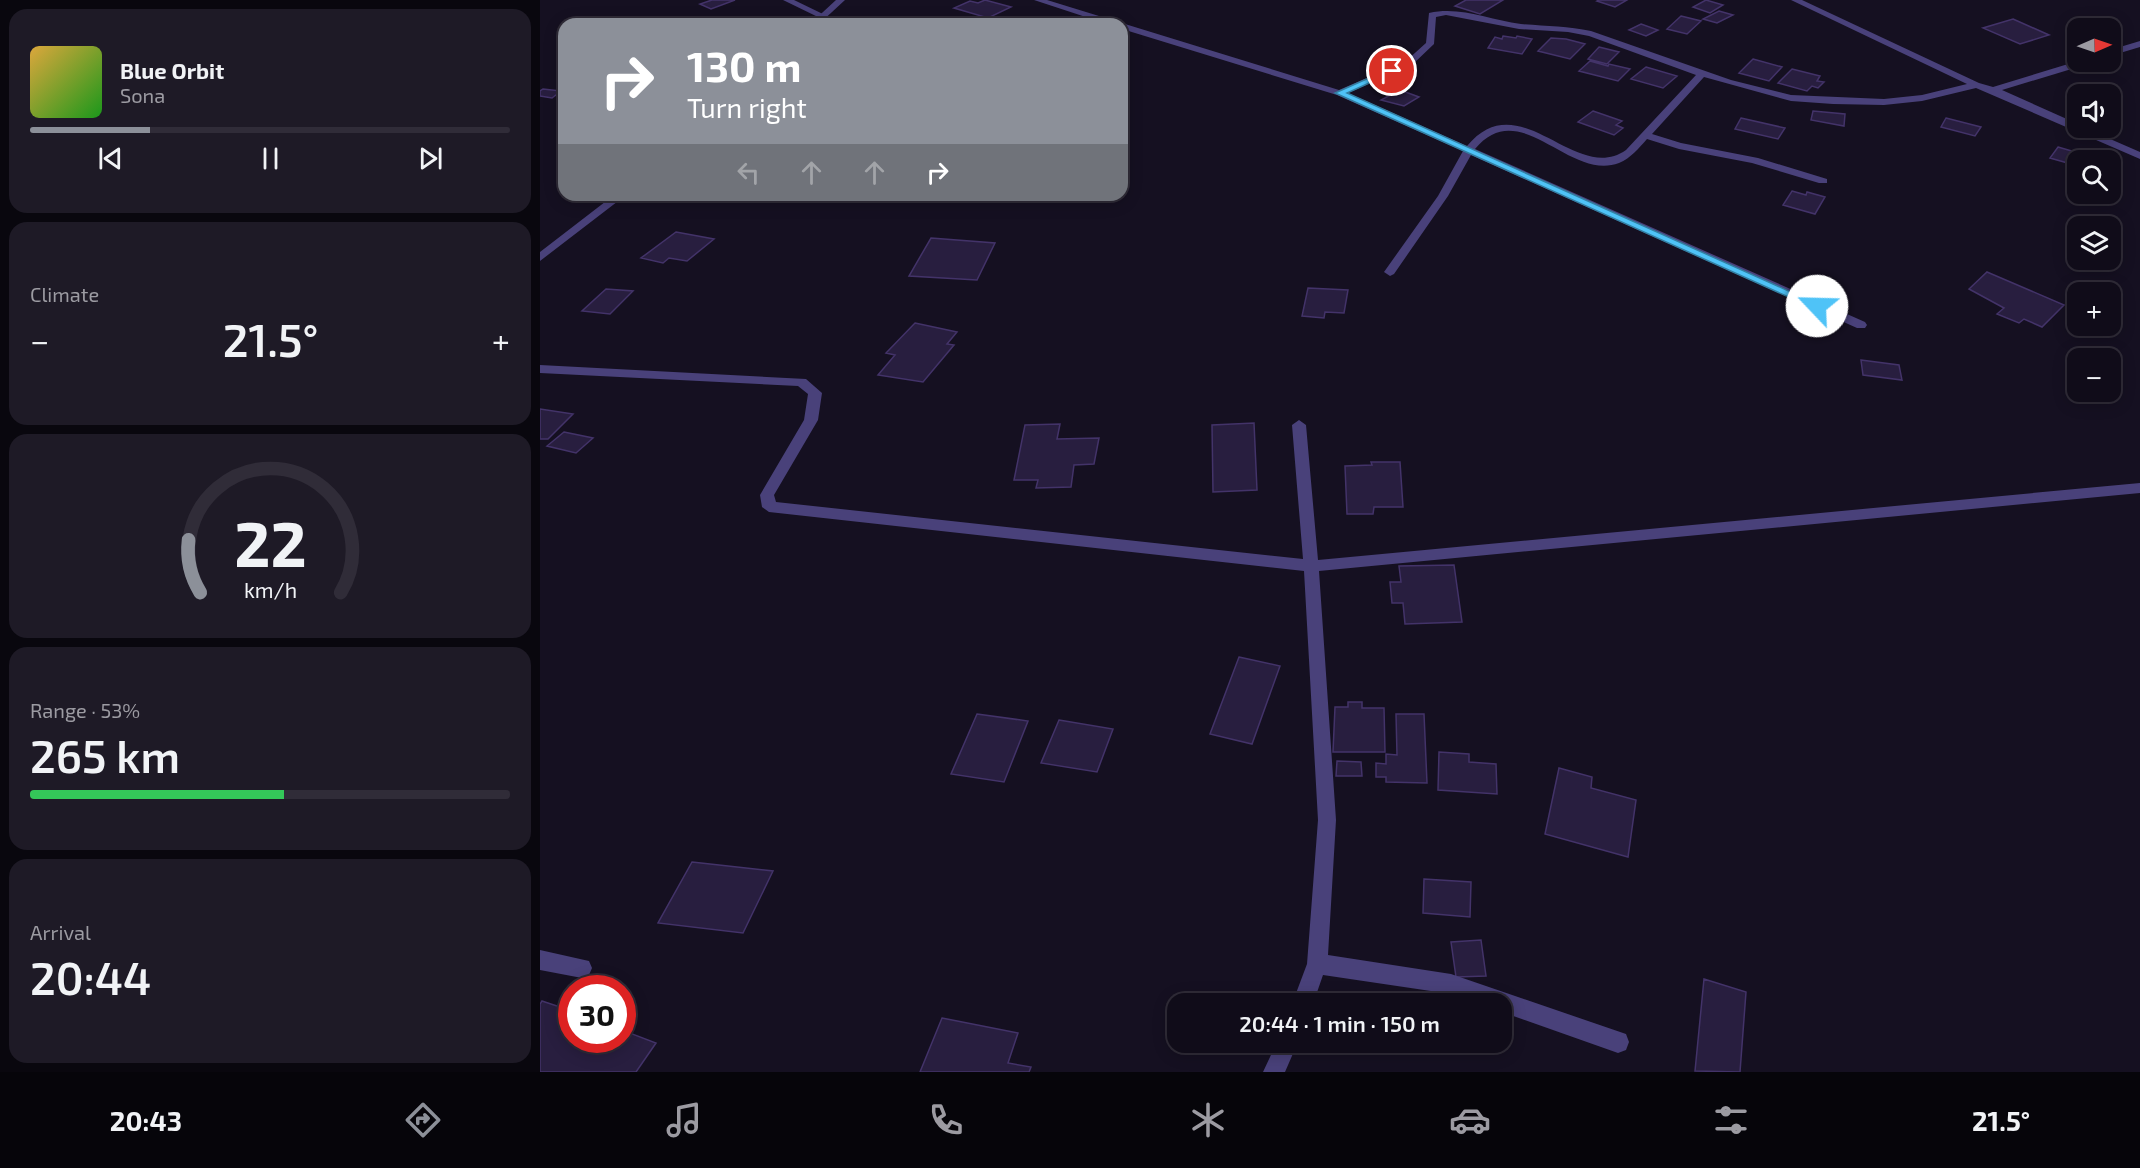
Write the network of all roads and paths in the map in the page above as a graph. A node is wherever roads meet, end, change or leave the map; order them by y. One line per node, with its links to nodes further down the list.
1 (787, 0): 5 (street)
2 (841, 0): 5 (street)
3 (1038, 0): 7 (street)
4 (1795, 0): 13 (street)
5 (823, 16): 6 (street)
6 (821, 18)
7 (1096, 18)
8 (1128, 28): 15 (street)
9 (2140, 44): 10 (street)
10 (2121, 50)
11 (2067, 67): 14 (street)
12 (1702, 74): 13 (street); 15 (street); 16 (street)
13 (1976, 85): 14 (street)
14 (1993, 90): 18 (street)
15 (1340, 93): 17 (street)
16 (1645, 135): 17 (street); 19 (street)
17 (1467, 150): 22 (street); 23 (street)
18 (2140, 156)
19 (1823, 181)
20 (613, 201): 21 (street)
21 (540, 258)
22 (1390, 272)
23 (1861, 325)
24 (540, 369): 27 (street)
25 (1299, 425): 27 (street)
26 (2140, 488): 27 (street)
27 (1311, 566): 29 (street)
28 (540, 960): 30 (street)
29 (1317, 964): 31 (street); 32 (street)
30 (582, 968)
31 (1306, 993)
32 (1618, 1042)
33 (1283, 1053): 34 (street)
34 (1274, 1072)

